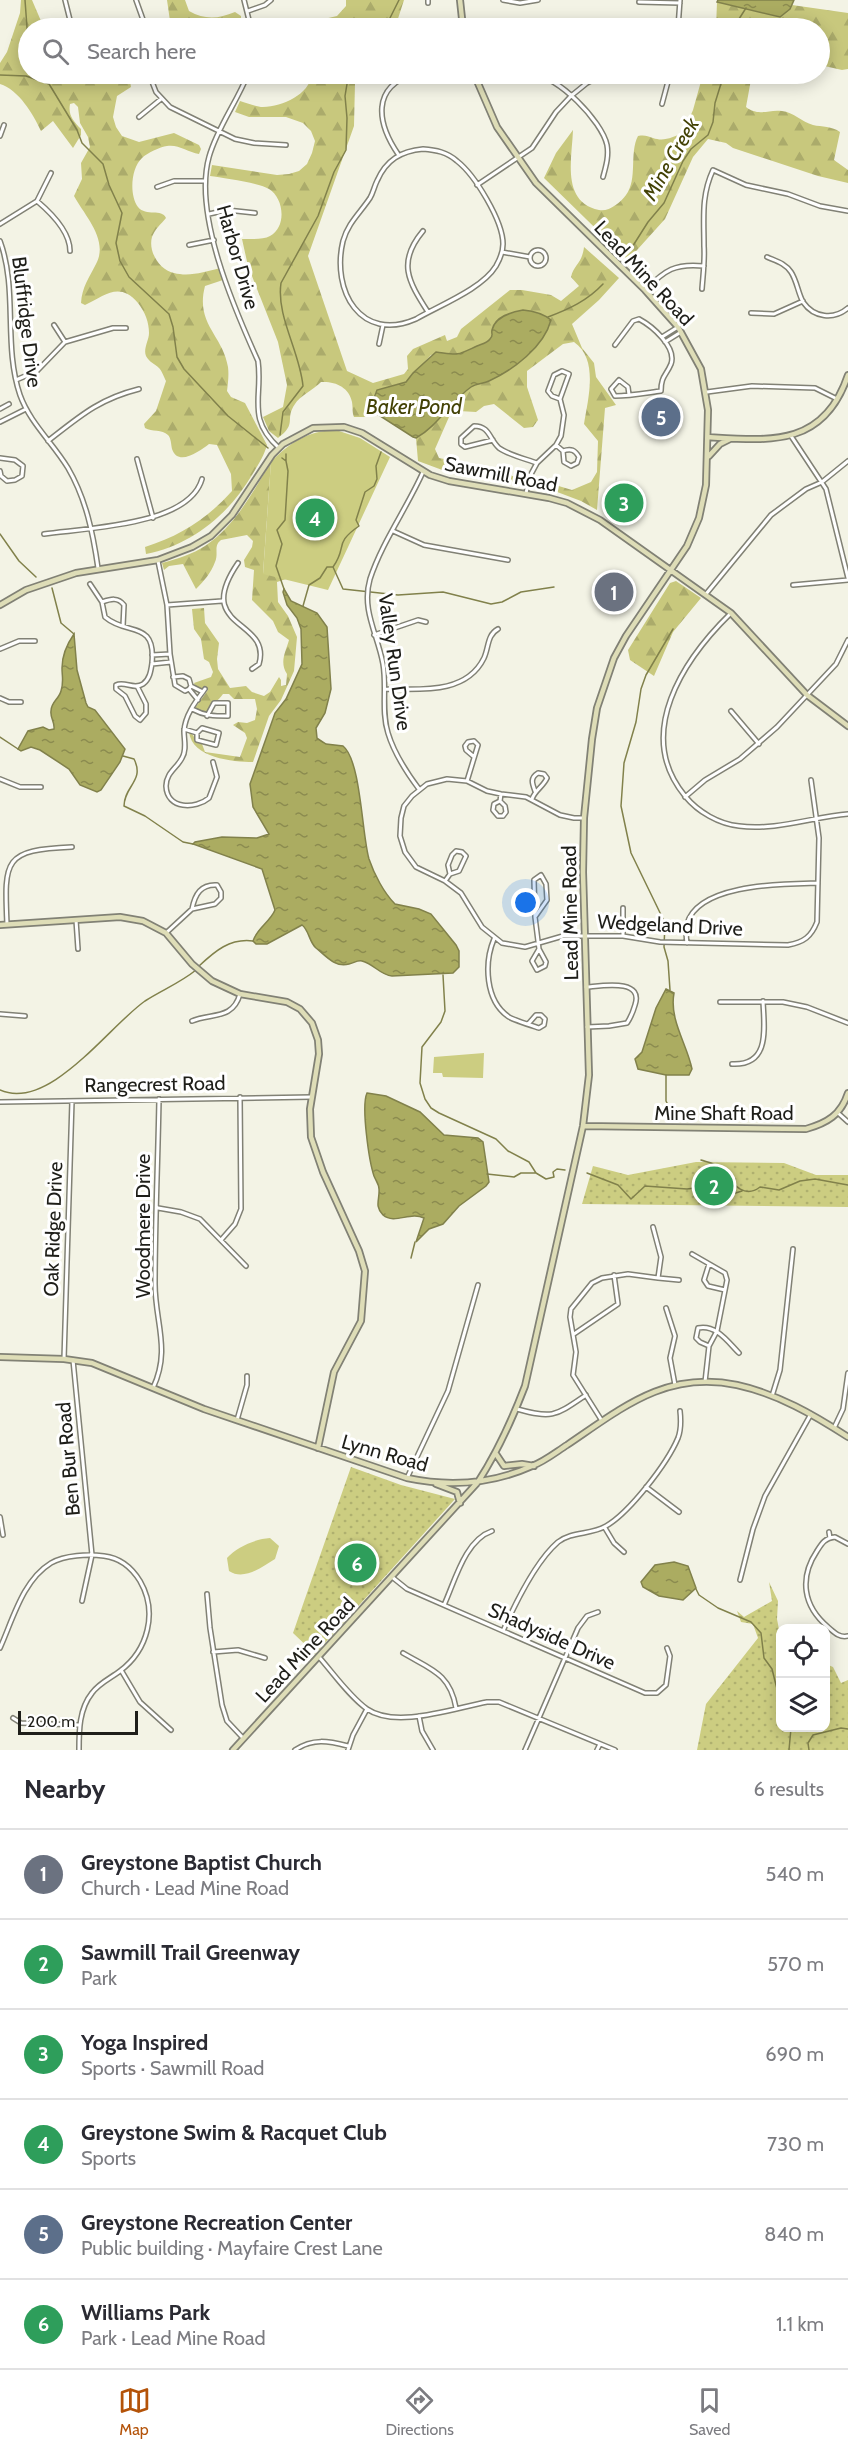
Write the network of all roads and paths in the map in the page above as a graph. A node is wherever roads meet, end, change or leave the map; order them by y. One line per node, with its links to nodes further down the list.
1 (65, 0): 11 (street)
2 (136, 0): 12 (street)
3 (244, 0): 10 (street)
4 (271, 0): 10 (street)
5 (460, 0): 14 (main road)
6 (503, 0): 7 (street)
7 (538, 0)
8 (680, 1): 9 (street); 15 (street)
9 (639, 2)
10 (248, 11): 13 (street)
11 (70, 18)
12 (142, 18)
13 (249, 18)
14 (462, 18)
15 (679, 18)
16 (154, 84): 24 (street)
17 (244, 84): 28 (street, Harbor Drive)
18 (393, 84): 31 (street)
19 (478, 84): 32 (main road, Lead Mine Road)
20 (558, 84): 23 (street)
21 (585, 84): 23 (street)
22 (667, 84): 25 (street)
23 (571, 96): 32 (street); 34 (street)
24 (161, 99): 26 (street); 28 (street)
25 (662, 104)
26 (139, 117)
27 (4, 125): 29 (street)
28 (220, 131): 30 (street); 35 (street, Harbor Drive)
29 (0, 136)
30 (286, 145)
31 (398, 154): 36 (street); 59 (street)
32 (517, 158): 36 (street); 53 (main road, Lead Mine Road)
33 (51, 173): 38 (street)
34 (603, 177)
35 (205, 181): 37 (street); 41 (street, Harbor Drive)
36 (477, 185): 48 (street)
37 (157, 188)
38 (37, 201): 42 (street); 47 (street)
39 (848, 211): 51 (street)
40 (255, 213): 41 (street)
41 (209, 214): 44 (street, Harbor Drive)
42 (0, 224)
43 (423, 231): 56 (street)
44 (214, 240): 46 (street); 84 (street, Harbor Drive)
45 (0, 241): 68 (street, Bluffridge Drive)
46 (189, 245)
47 (70, 251)
48 (502, 252): 49 (street); 56 (street)
49 (530, 257): 49 (street)
50 (767, 257): 54 (street)
51 (704, 266): 52 (street); 53 (street)
52 (702, 289)
53 (645, 290): 61 (main road, Lead Mine Road)
54 (803, 301): 55 (street); 57 (street)
55 (848, 308)
56 (428, 312): 59 (street)
57 (751, 313)
58 (54, 325): 63 (street)
59 (383, 326): 65 (street)
60 (126, 328): 63 (street)
61 (679, 329): 62 (street); 64 (street); 70 (main road, Lead Mine Road)
62 (662, 337): 64 (street); 66 (street)
63 (65, 342): 68 (street)
64 (665, 342): 71 (street)
65 (379, 344)
66 (615, 345)
67 (848, 375): 73 (main road)
68 (16, 380): 76 (street, Bluffridge Drive)
69 (139, 389): 82 (street)
70 (707, 393): 73 (street); 79 (main road, Lead Mine Road)
71 (629, 395): 71 (street)
72 (560, 399): 72 (street); 83 (street)
73 (837, 399): 78 (main road)
74 (9, 404): 75 (street)
75 (0, 409)
76 (26, 409): 77 (street); 82 (street, Bluffridge Drive)
77 (0, 422)
78 (791, 436): 80 (main road); 94 (street)
79 (708, 437): 80 (main road); 87 (main road, Lead Mine Road)
80 (732, 438): 87 (main road)
81 (493, 440): 81 (street); 90 (street)
82 (48, 441): 97 (street, Bluffridge Drive)
83 (555, 445): 85 (street); 90 (street)
84 (279, 448): 92 (main road, Sawmill Road); 100 (main road, Sawmill Road)
85 (563, 451): 85 (street)
86 (0, 458): 91 (street)
87 (708, 458): 104 (main road, Lead Mine Road)
88 (138, 459): 96 (street)
89 (848, 461): 94 (street)
90 (537, 463): 95 (street)
91 (0, 471)
92 (423, 472): 95 (main road, Sawmill Road); 98 (street, Valley Run Drive)
93 (202, 479): 96 (street)
94 (822, 482): 105 (street); 108 (street)
95 (526, 493): 104 (main road, Sawmill Road)
96 (153, 518): 97 (street)
97 (92, 527): 99 (street); 103 (street, Bluffridge Drive)
98 (393, 531): 101 (street); 117 (street, Valley Run Drive)
99 (44, 534)
100 (158, 560): 103 (main road, Sawmill Road); 111 (street)
101 (508, 560)
102 (238, 563): 109 (street)
103 (98, 568): 112 (main road, Sawmill Road)
104 (671, 569): 108 (main road, Sawmill Road); 156 (main road, Lead Mine Road)
105 (848, 579): 107 (street)
106 (90, 584): 110 (street)
107 (793, 585)
108 (706, 594): 113 (main road, Sawmill Road)
109 (223, 601): 111 (street); 125 (street)
110 (102, 602): 115 (street); 115 (street)
111 (167, 605): 121 (street)
112 (0, 606)
113 (731, 613): 130 (main road, Sawmill Road); 152 (street)
114 (426, 622): 117 (street)
115 (123, 626): 122 (street)
116 (498, 629): 129 (street)
117 (374, 635): 129 (street, Valley Run Drive)
118 (848, 640): 130 (street)
119 (35, 641): 120 (street)
120 (0, 649)
121 (170, 654): 122 (street); 123 (street)
122 (152, 655): 124 (street)
123 (171, 662): 124 (street); 126 (street)
124 (152, 664): 127 (street)
125 (252, 669)
126 (173, 677): 128 (street); 128 (street)
127 (137, 686): 127 (street)
128 (190, 687): 132 (street); 132 (street)
129 (385, 689): 149 (street, Valley Run Drive)
130 (807, 695): 137 (main road, Sawmill Road); 140 (street)
131 (0, 698): 133 (street)
132 (198, 700): 134 (street)
133 (21, 702)
134 (192, 709): 136 (street); 138 (street)
135 (732, 711): 140 (street)
136 (207, 716): 136 (street)
137 (848, 726)
138 (184, 729): 139 (street); 144 (street)
139 (197, 733): 139 (street)
140 (759, 744): 152 (street)
141 (473, 756): 141 (street); 147 (street)
142 (213, 762): 144 (street)
143 (220, 766): 144 (street)
144 (214, 767)
145 (0, 779): 148 (street)
146 (811, 780): 157 (street, Wedgeland Drive)
147 (467, 781): 149 (street); 151 (street)
148 (41, 787)
149 (419, 789): 160 (street)
150 (535, 791): 150 (street); 153 (street)
151 (501, 794): 153 (street); 154 (street)
152 (685, 797): 157 (street)
153 (532, 798): 156 (street)
154 (500, 801): 154 (street)
155 (848, 814): 157 (street)
156 (584, 818): 169 (main road, Lead Mine Road)
157 (816, 818): 161 (street, Wedgeland Drive)
158 (72, 847): 167 (street)
159 (450, 874): 159 (street); 160 (street)
160 (445, 880): 171 (street)
161 (818, 883): 172 (street); 172 (street, Wedgeland Drive)
162 (623, 908): 170 (street)
163 (192, 909): 163 (street); 168 (street)
164 (536, 917): 164 (street); 173 (street)
165 (76, 920): 167 (main road); 168 (main road); 174 (street)
166 (0, 924): 167 (main road)
167 (7, 924)
168 (166, 933): 176 (main road)
169 (584, 936): 170 (street, Wedgeland Drive); 173 (street, Wedgeland Drive); 175 (main road, Lead Mine Road)
170 (623, 936): 172 (street, Wedgeland Drive)
171 (494, 939): 173 (street, Wedgeland Drive); 182 (street)
172 (687, 943)
173 (539, 947): 173 (street)
174 (78, 950)
175 (586, 987): 184 (main road, Lead Mine Road); 184 (street)
176 (240, 994): 181 (street); 188 (main road)
177 (763, 1001): 178 (street); 183 (street); 185 (street)
178 (720, 1002)
179 (0, 1014): 180 (street)
180 (24, 1016)
181 (192, 1021)
182 (529, 1023): 182 (street)
183 (848, 1023)
184 (587, 1027): 194 (main road, Lead Mine Road)
185 (732, 1064)
186 (848, 1093): 192 (main road)
187 (240, 1097): 188 (street, Rangecrest Road); 189 (street, Rangecrest Road); 197 (street)
188 (312, 1098): 229 (main road)
189 (159, 1099): 190 (street, Rangecrest Road); 195 (street, Woodmere Drive)
190 (72, 1101): 191 (street, Rangecrest Road); 213 (street, Oak Ridge Drive)
191 (0, 1102)
192 (838, 1113): 193 (street); 194 (main road, Mine Shaft Road)
193 (848, 1122)
194 (583, 1126): 222 (main road, Lead Mine Road)
195 (158, 1208): 197 (street); 219 (street, Woodmere Drive)
196 (653, 1227): 203 (street)
197 (221, 1240): 201 (street)
198 (793, 1249): 221 (street)
199 (692, 1254): 200 (street)
200 (709, 1264): 206 (street); 206 (street)
201 (246, 1266)
202 (614, 1275): 203 (street); 209 (street); 209 (street)
203 (658, 1278): 204 (street)
204 (679, 1280)
205 (478, 1285): 232 (street)
206 (725, 1290): 208 (street)
207 (666, 1308): 218 (street)
208 (717, 1331): 210 (street); 210 (street); 211 (street)
209 (573, 1334): 220 (street)
210 (709, 1346): 217 (street)
211 (740, 1353)
212 (0, 1357): 213 (main road, Lynn Road)
213 (64, 1359): 214 (main road, Lynn Road)
214 (73, 1360): 219 (main road, Lynn Road); 247 (street, Ben Bur Road)
215 (848, 1373): 227 (street)
216 (247, 1376): 225 (street)
217 (705, 1382): 218 (main road, Lynn Road); 221 (main road, Lynn Road)
218 (675, 1385): 226 (main road, Lynn Road)
219 (153, 1388): 225 (main road, Lynn Road)
220 (586, 1395): 222 (street); 226 (street)
221 (772, 1396): 224 (main road, Lynn Road)
222 (517, 1409): 230 (main road, Lead Mine Road)
223 (681, 1411): 235 (street)
224 (811, 1414): 227 (main road, Lynn Road); 249 (street)
225 (237, 1420): 229 (main road, Lynn Road)
226 (602, 1421): 231 (main road, Lynn Road)
227 (834, 1428): 228 (main road, Lynn Road)
228 (848, 1437)
229 (318, 1448): 232 (main road, Lynn Road)
230 (496, 1454): 231 (main road); 234 (main road, Lead Mine Road)
231 (534, 1466): 234 (main road, Lynn Road)
232 (407, 1478): 233 (main road, Lynn Road)
233 (430, 1482): 234 (main road, Lynn Road); 236 (main road)
234 (478, 1482): 236 (main road, Lead Mine Road)
235 (646, 1487): 237 (street); 240 (street)
236 (460, 1503): 248 (main road, Lead Mine Road)
237 (679, 1512)
238 (0, 1517): 239 (street)
239 (1, 1526): 243 (street)
240 (605, 1527): 246 (street); 254 (street)
241 (492, 1532): 252 (street)
242 (829, 1532): 244 (street)
243 (3, 1535)
244 (830, 1538): 245 (street); 255 (street)
245 (848, 1544)
246 (624, 1552)
247 (92, 1555): 251 (street, Ben Bur Road); 256 (street); 263 (street)
248 (392, 1577): 252 (street, Shadyside Drive); 260 (main road, Lead Mine Road)
249 (740, 1580)
250 (207, 1594): 258 (street)
251 (82, 1601)
252 (444, 1605): 254 (street, Shadyside Drive)
253 (598, 1612): 262 (street)
254 (503, 1632): 262 (street, Shadyside Drive)
255 (846, 1639)
256 (0, 1648)
257 (667, 1648): 262 (street, Shadyside Drive)
258 (213, 1652): 261 (street); 271 (street)
259 (402, 1653): 264 (street)
260 (319, 1657): 265 (street); 271 (main road, Lead Mine Road)
261 (265, 1658)
262 (565, 1659): 268 (street)
263 (121, 1670): 269 (street); 270 (street)
264 (456, 1707): 266 (street); 268 (street)
265 (368, 1709): 266 (street); 273 (street)
266 (419, 1715): 277 (street)
267 (13, 1718): 269 (street)
268 (539, 1718): 272 (street); 278 (street)
269 (79, 1725): 274 (street)
270 (171, 1730)
271 (243, 1738): 275 (main road, Lead Mine Road)
272 (600, 1744): 279 (street); 280 (street)
273 (348, 1748): 276 (street)
274 (79, 1750)
275 (232, 1750)
276 (295, 1750)
277 (433, 1750)
278 (525, 1750)
279 (597, 1750)
280 (615, 1750)

